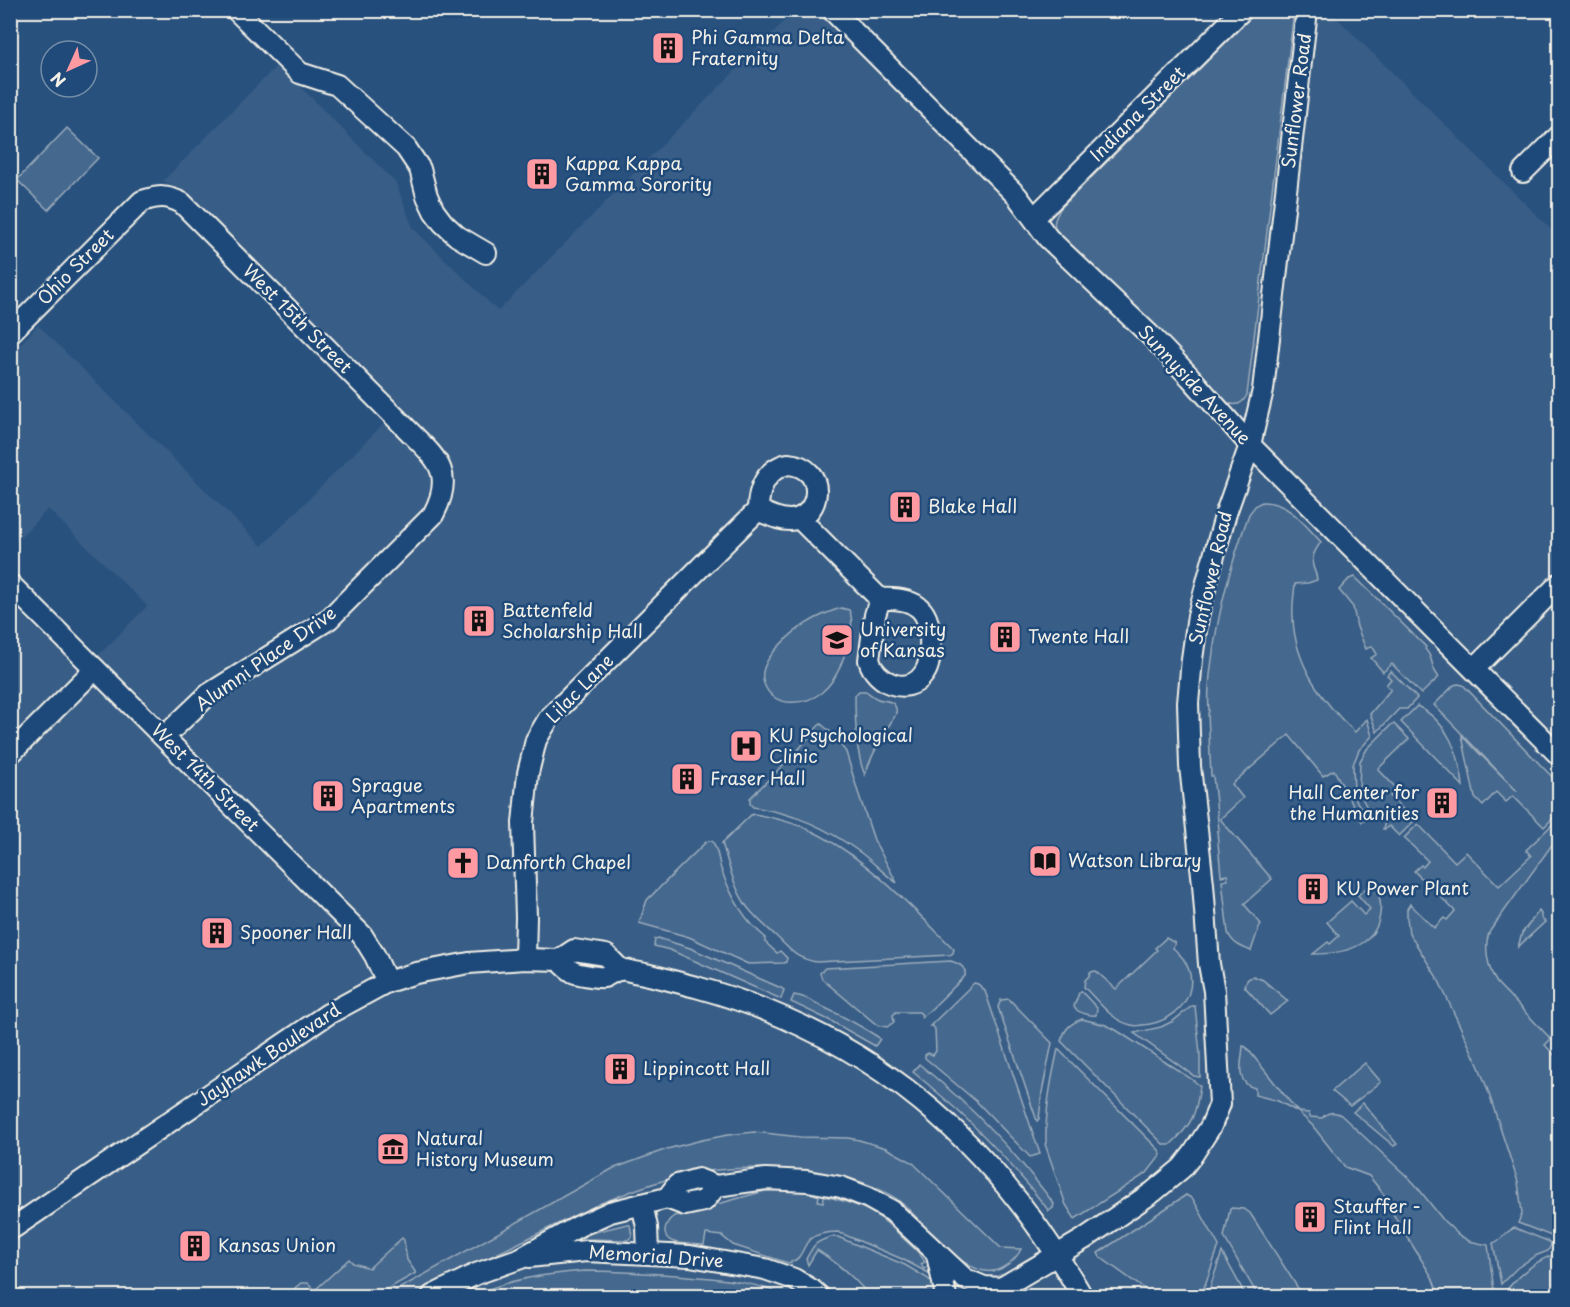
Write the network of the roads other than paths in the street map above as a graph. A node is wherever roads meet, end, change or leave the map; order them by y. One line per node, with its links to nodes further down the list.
1 (236, 10): 9 (street)
2 (832, 10): 8 (street, Sunnyside Avenue)
3 (1242, 10): 8 (street, Indiana Street)
4 (1307, 10): 11 (street, Sunflower Road)
5 (1560, 135): 6 (street)
6 (1523, 172)
7 (142, 201): 10 (street, Ohio Street); 12 (street, West 15th Street)
8 (1034, 218): 11 (street, Sunnyside Avenue)
9 (486, 253)
10 (10, 333)
11 (1250, 445): 19 (street, Sunnyside Avenue); 29 (street, Sunflower Road)
12 (440, 467): 20 (street, Alumni Place Drive)
13 (758, 510): 14 (street); 14 (street); 23 (street, Lilac Lane)
14 (799, 518): 17 (street)
15 (1560, 583): 19 (street)
16 (10, 584): 18 (street, West 14th Street)
17 (880, 600)
18 (95, 669): 20 (street, West 14th Street); 21 (street)
19 (1474, 669): 22 (street, Sunnyside Avenue)
20 (164, 737): 24 (street, West 14th Street)
21 (10, 754)
22 (1560, 756)
23 (525, 959): 24 (street, Jayhawk Boulevard); 29 (street, Jayhawk Boulevard)
24 (387, 982): 26 (street, Jayhawk Boulevard)
25 (642, 1204): 27 (street); 28 (street); 30 (street)
26 (10, 1230)
27 (648, 1254): 30 (street, Memorial Drive); 33 (street, Memorial Drive)
28 (937, 1255): 31 (street); 34 (street)
29 (1057, 1255): 31 (street, Sunflower Road); 35 (street, Jayhawk Boulevard)
30 (520, 1258): 32 (street)
31 (998, 1292)
32 (432, 1296)
33 (819, 1296)
34 (946, 1296)
35 (1082, 1296)

